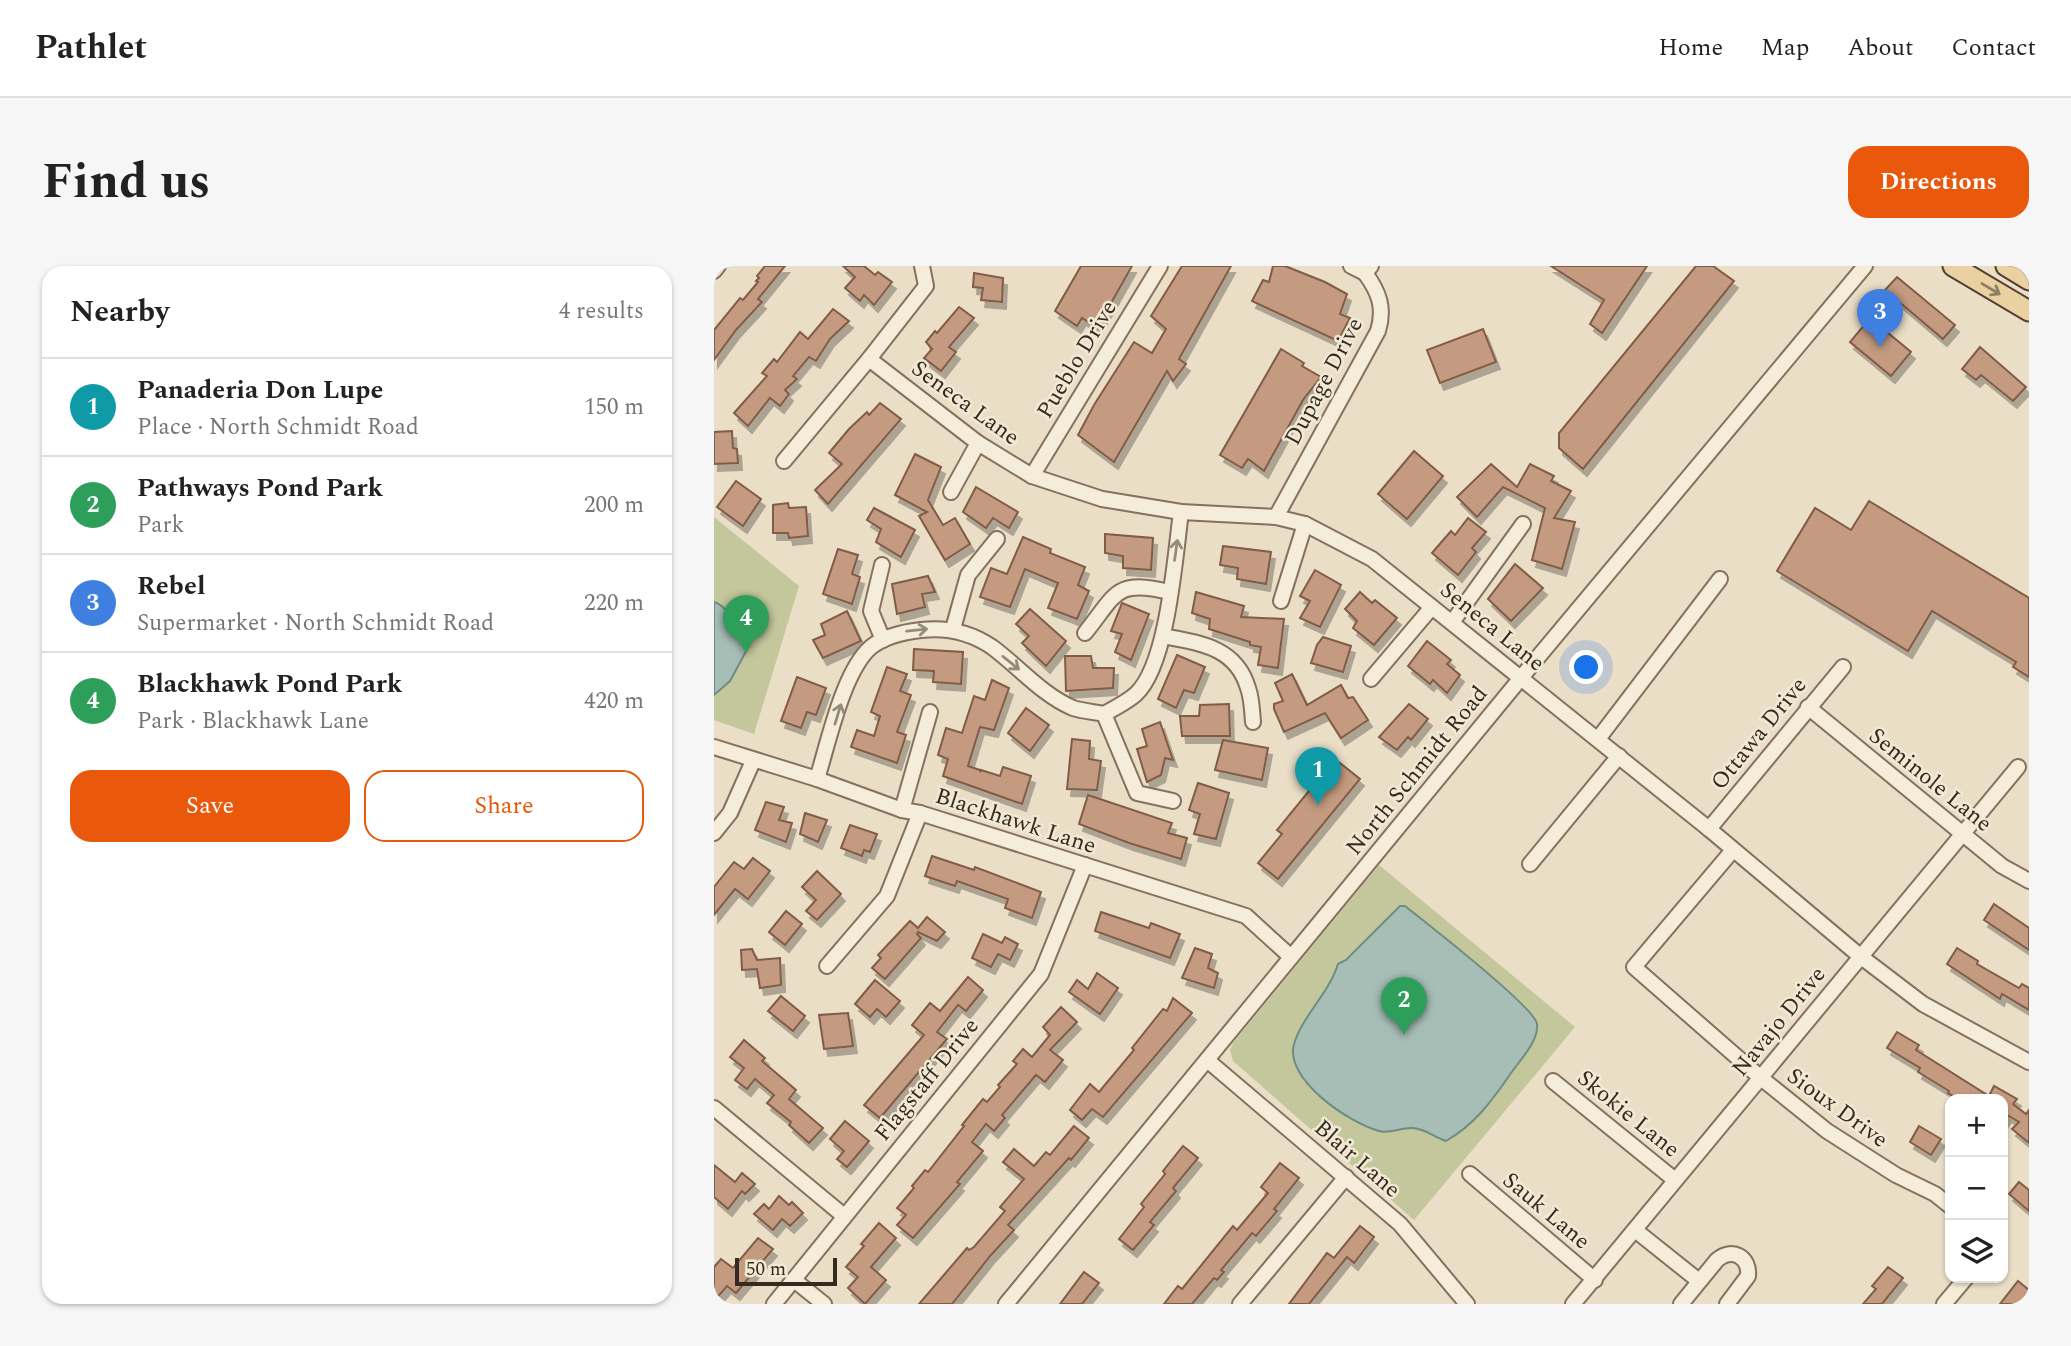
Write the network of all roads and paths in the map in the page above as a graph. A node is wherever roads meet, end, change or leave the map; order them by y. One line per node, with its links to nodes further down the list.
1 (718, 266): 9 (street)
2 (922, 266): 12 (street)
3 (1160, 266): 15 (street, Pueblo Drive)
4 (1351, 266): 8 (street)
5 (1865, 266): 33 (street, North Schmidt Road)
6 (1953, 266): 11 (main road, one-way to 11)
7 (2006, 266): 10 (main road)
8 (1368, 270): 18 (street, Dupage Drive)
9 (714, 271)
10 (2029, 280)
11 (2029, 312)
12 (869, 359): 13 (street, Seneca Lane); 14 (street)
13 (978, 443): 15 (street, Seneca Lane); 16 (street)
14 (784, 461)
15 (1032, 477): 17 (street, Seneca Lane)
16 (951, 492)
17 (1181, 512): 18 (street, Seneca Lane); 24 (street, one-way to 17)
18 (1276, 517): 19 (street, Seneca Lane)
19 (1305, 524): 25 (street); 26 (street, Seneca Lane)
20 (1523, 524): 27 (street)
21 (997, 539): 28 (street)
22 (883, 565): 31 (street)
23 (1720, 579): 39 (street)
24 (1170, 592): 29 (street); 30 (street)
25 (1281, 601)
26 (1433, 607): 27 (street, Seneca Lane); 34 (street)
27 (1453, 621): 33 (street, Seneca Lane)
28 (953, 629): 31 (street, one-way to 28); 37 (street, one-way to 37)
29 (1085, 633)
30 (1163, 636): 37 (street); 38 (street)
31 (883, 639): 44 (street, one-way to 31)
32 (1843, 667): 35 (street, Ottawa Drive)
33 (1521, 678): 39 (street, Seneca Lane); 56 (street, North Schmidt Road)
34 (1371, 679)
35 (1808, 707): 48 (street, Ottawa Drive); 50 (street, Seminole Lane)
36 (930, 712): 46 (street)
37 (1104, 714): 45 (street)
38 (1253, 722)
39 (1598, 739): 41 (street, Seneca Lane)
40 (714, 747): 42 (street, Blackhawk Lane)
41 (1619, 756): 48 (street, Seneca Lane); 52 (street)
42 (753, 761): 44 (street, Blackhawk Lane); 49 (street)
43 (2018, 767): 50 (street, Navajo Drive)
44 (817, 779): 46 (street, Blackhawk Lane)
45 (1173, 801)
46 (902, 810): 47 (street, Blackhawk Lane)
47 (920, 813): 53 (street, Blackhawk Lane); 57 (street)
48 (1709, 829): 51 (street, Seneca Lane)
49 (714, 832)
50 (1961, 833): 54 (street, Seminole Lane); 55 (street, Navajo Drive)
51 (1733, 850): 55 (street, Seneca Lane); 60 (street, Sioux Drive)
52 (1530, 864)
53 (1085, 866): 56 (street, Blackhawk Lane); 67 (street, Flagstaff Drive)
54 (2029, 881)
55 (1860, 956): 59 (street, Seneca Lane); 60 (street, Navajo Drive)
56 (1291, 957): 58 (street, North Schmidt Road)
57 (827, 966)
58 (1207, 1060): 64 (street, Blair Lane); 75 (street, North Schmidt Road)
59 (2029, 1062)
60 (1760, 1078): 65 (street, Navajo Drive); 66 (street, Sioux Drive)
61 (1553, 1081): 65 (street, Skokie Lane)
62 (714, 1108): 67 (street)
63 (1470, 1174): 70 (street, Sauk Lane)
64 (1346, 1177): 76 (street); 77 (street, Blair Lane)
65 (1675, 1180): 68 (street, Navajo Drive)
66 (1945, 1202)
67 (844, 1216): 69 (street, Flagstaff Drive)
68 (1635, 1230): 70 (street, Navajo Drive); 71 (street)
69 (794, 1280): 73 (street, Flagstaff Drive); 74 (street)
70 (1595, 1280): 78 (street, Navajo Drive)
71 (1699, 1281): 79 (street); 80 (street)
72 (1962, 1283): 81 (street)
73 (774, 1304)
74 (824, 1304)
75 (1006, 1304)
76 (1241, 1304)
77 (1466, 1304)
78 (1573, 1304)
79 (1681, 1304)
80 (1727, 1304)
81 (1944, 1304)

